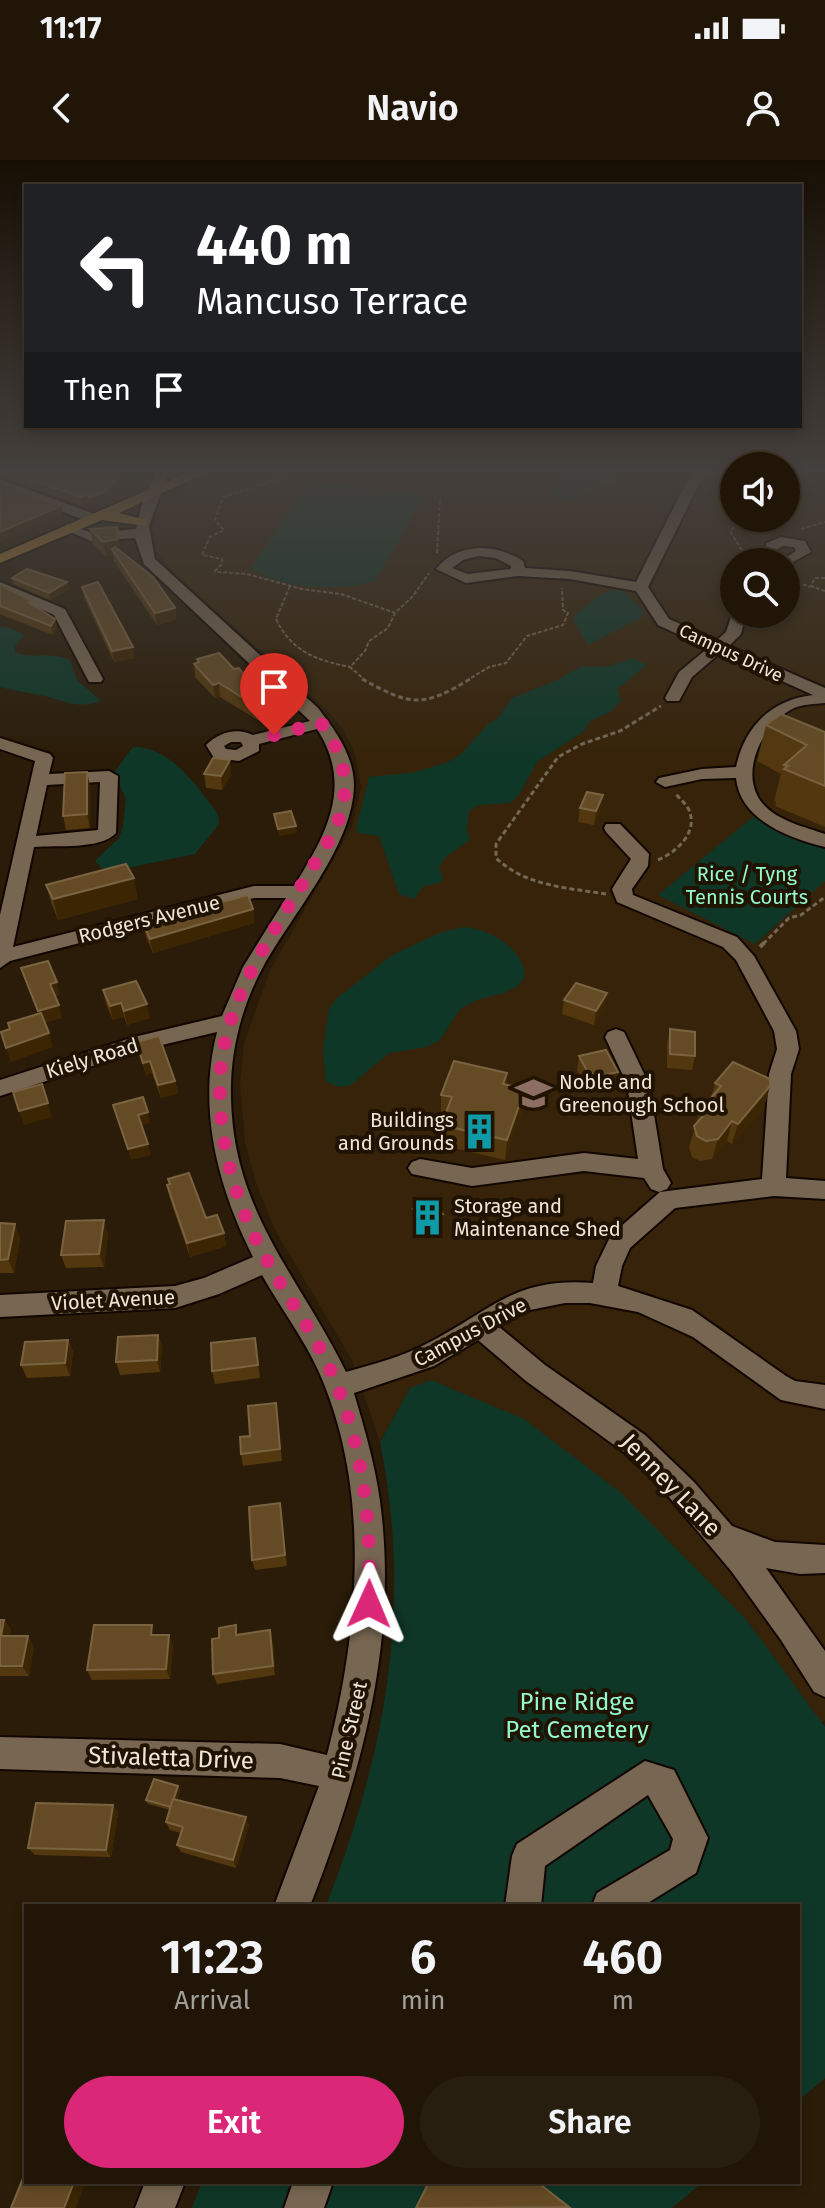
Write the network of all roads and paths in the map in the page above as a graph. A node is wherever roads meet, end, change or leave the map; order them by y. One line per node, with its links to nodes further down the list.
1 (155, 567): 23 (street, Pine Street)
2 (219, 567): 10 (path)
3 (651, 567): 11 (street)
4 (430, 571): 14 (path)
5 (518, 572): 7 (street)
6 (825, 578): 12 (path)
7 (603, 581): 11 (street); 17 (path)
8 (800, 583): 12 (path)
9 (0, 586): 19 (street)
10 (290, 586): 14 (path); 17 (path)
11 (641, 587): 16 (street, Campus Drive)
12 (813, 588): 13 (path)
13 (825, 591)
14 (395, 613): 17 (path)
15 (734, 628): 16 (street)
16 (718, 648): 18 (street, Campus Drive); 21 (street)
17 (350, 667)
18 (784, 678): 20 (street, Campus Drive); 22 (street)
19 (95, 679)
20 (825, 696): 22 (street)
21 (673, 698): 35 (path)
22 (787, 705): 26 (street)
23 (321, 723): 24 (street); 33 (street, Pine Street)
24 (251, 741)
25 (0, 743): 27 (street)
26 (743, 772): 28 (street); 30 (street)
27 (40, 780): 31 (street); 31 (street)
28 (665, 782): 32 (path)
29 (613, 828): 32 (street)
30 (825, 841)
31 (28, 842): 36 (street)
32 (641, 866): 35 (street)
33 (298, 892): 38 (street, Rodgers Avenue); 39 (street, Pine Street)
34 (825, 897): 37 (path)
35 (624, 898): 37 (street)
36 (6, 910): 38 (street)
37 (744, 956): 44 (street)
38 (1, 959)
39 (231, 1021): 41 (street, Kiely Road); 47 (street, Pine Street)
40 (616, 1037): 43 (street)
41 (0, 1088)
42 (420, 1168): 43 (street)
43 (651, 1170): 46 (street)
44 (774, 1187): 45 (street); 46 (street)
45 (825, 1190)
46 (669, 1199): 48 (street)
47 (267, 1262): 49 (street, Violet Avenue); 51 (street, Pine Street)
48 (604, 1296): 50 (street, Campus Drive); 52 (street, Campus Drive)
49 (0, 1306)
50 (480, 1325): 51 (street, Campus Drive); 53 (street, Jenney Lane)
51 (338, 1386): 59 (street, Pine Street)
52 (825, 1397)
53 (719, 1532): 54 (street); 55 (street, Jenney Lane)
54 (825, 1559)
55 (796, 1633): 56 (street); 57 (street, Jenney Lane)
56 (825, 1657)
57 (825, 1681)
58 (0, 1753): 59 (street, Stivaletta Drive)
59 (340, 1774): 60 (street, Pine Street)
60 (293, 1904)
61 (523, 1904): 62 (street)
62 (613, 1904)
63 (164, 2184): 65 (street)
64 (312, 2184): 66 (street)
65 (155, 2208)
66 (304, 2208)

